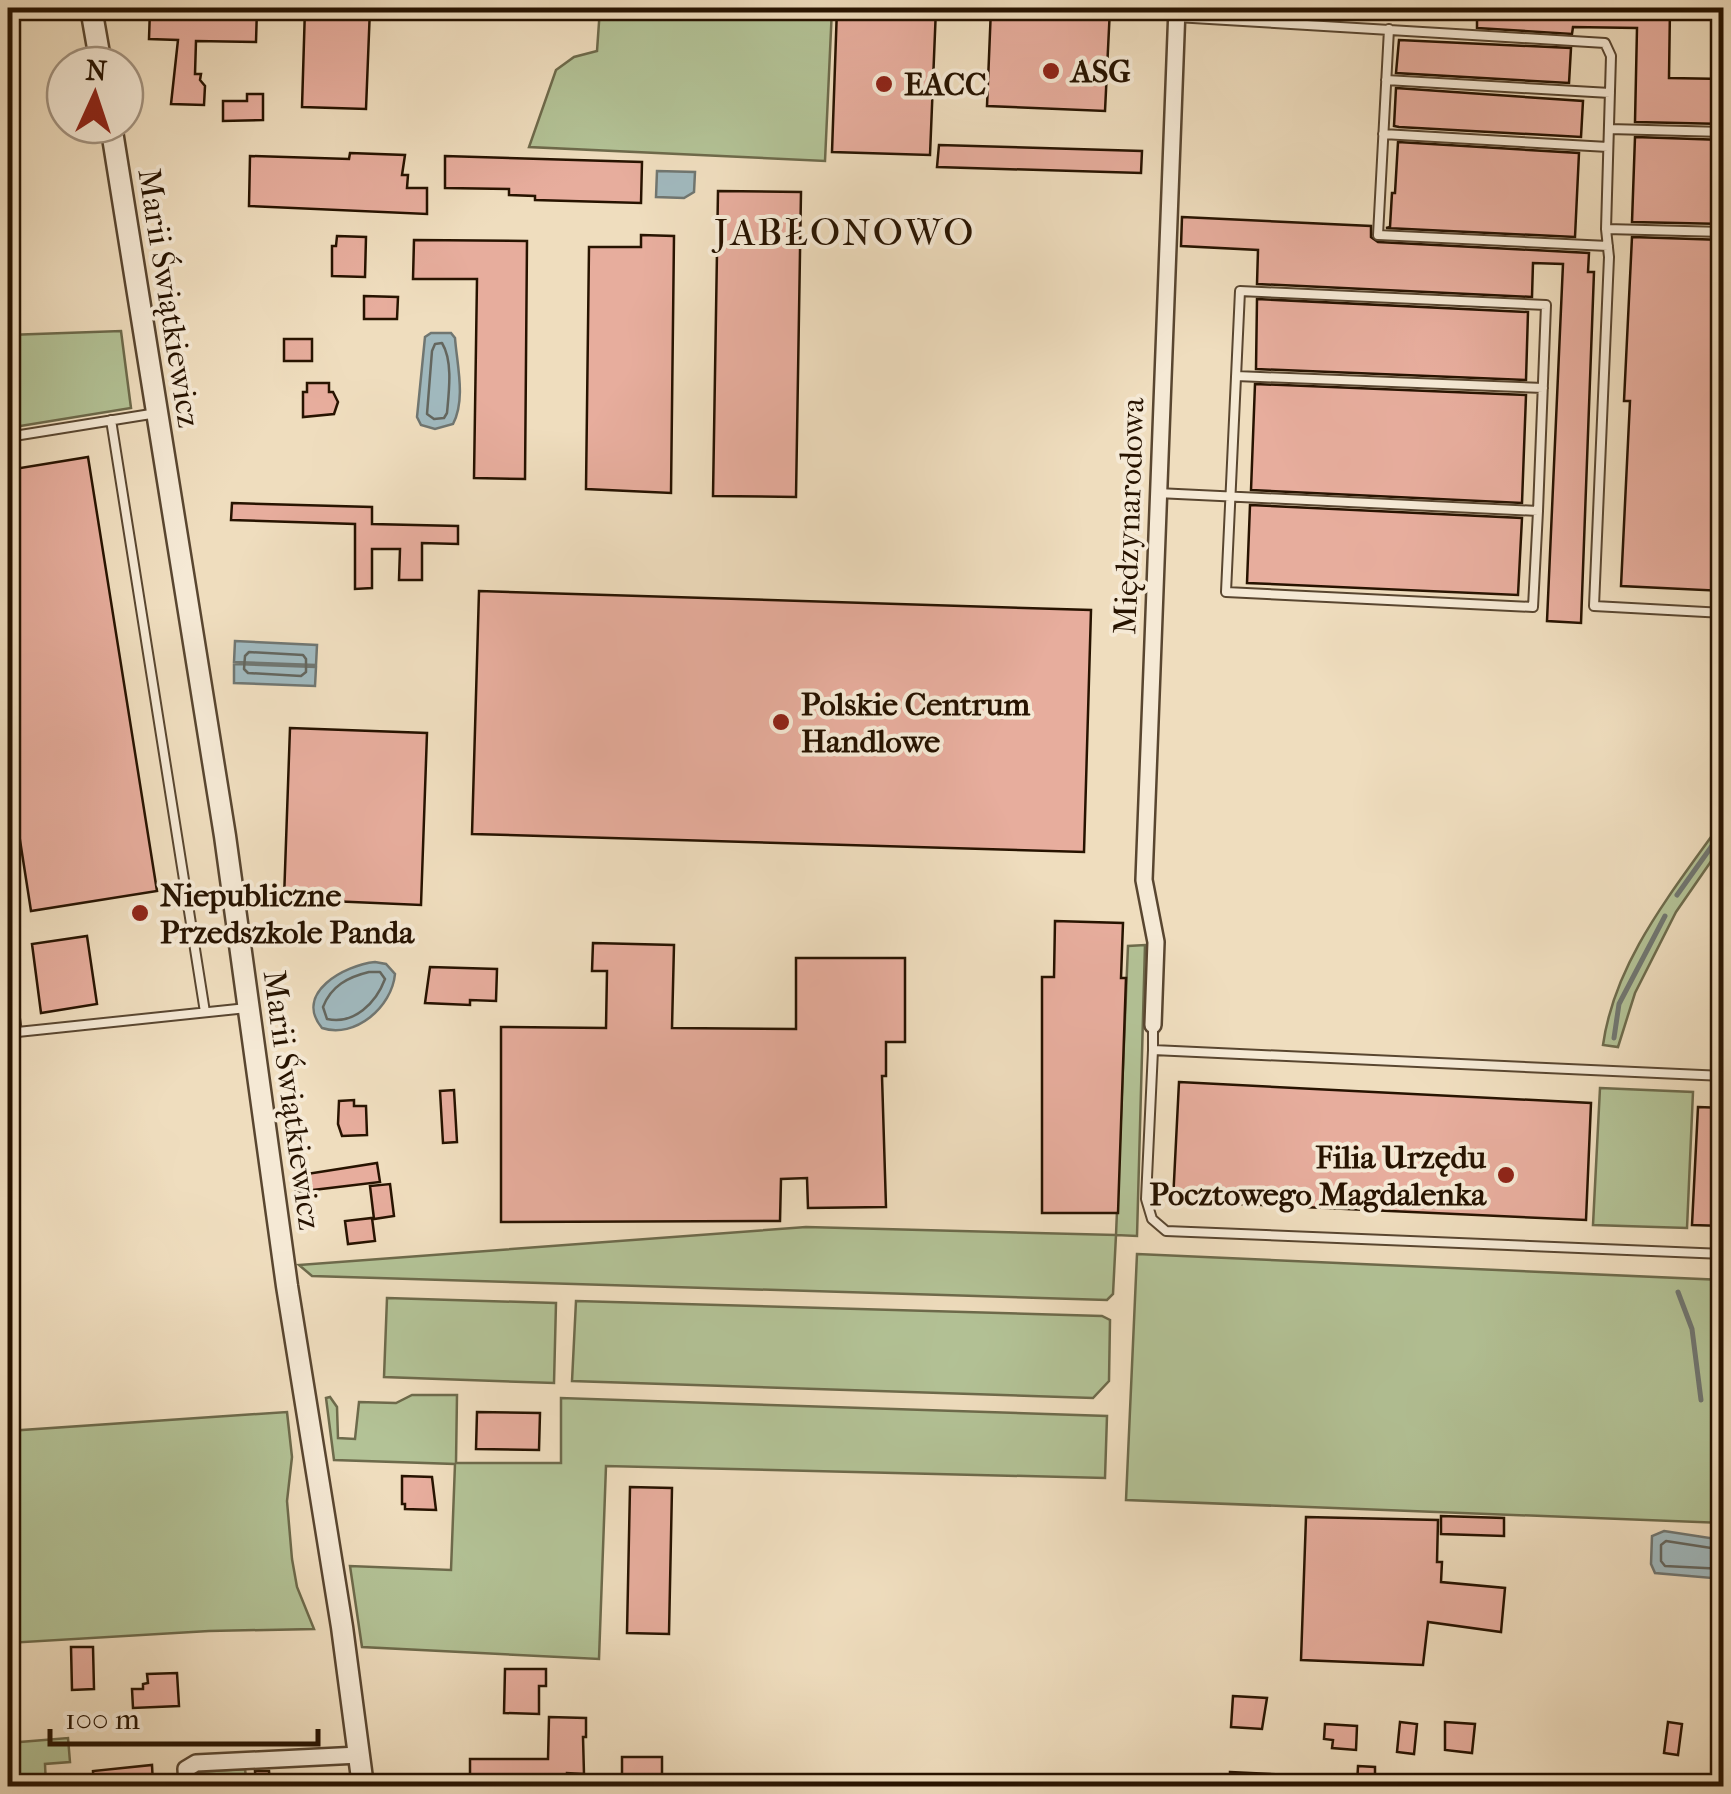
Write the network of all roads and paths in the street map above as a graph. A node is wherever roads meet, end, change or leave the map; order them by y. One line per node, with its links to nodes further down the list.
1 (91, 8): 4 (street)
2 (1177, 12): 3 (lane); 20 (street, Międzynarodowa)
3 (1388, 29): 5 (lane); 6 (lane)
4 (97, 45)
5 (1386, 80): 6 (lane); 9 (lane)
6 (1610, 94): 7 (lane)
7 (1609, 129): 8 (lane); 11 (lane)
8 (1724, 132)
9 (1383, 134): 11 (lane); 14 (lane)
10 (114, 145): 17 (street, Marii Świątkiewicz)
11 (1608, 146): 12 (lane)
12 (1606, 228): 13 (lane); 14 (lane)
13 (1724, 232)
14 (1608, 246): 23 (lane)
15 (1236, 376): 16 (lane); 16 (lane); 21 (lane)
16 (1542, 388): 22 (lane)
17 (157, 413): 18 (lane); 25 (street, Marii Świątkiewicz)
18 (110, 420): 19 (lane); 26 (lane)
19 (8, 437)
20 (1157, 494): 21 (lane); 27 (street, Międzynarodowa)
21 (1231, 497): 22 (lane); 22 (lane)
22 (1538, 511)
23 (1724, 613)
24 (8, 969): 28 (lane)
25 (248, 1008): 26 (lane); 32 (street, Marii Świątkiewicz)
26 (205, 1012): 28 (lane)
27 (1153, 1024): 29 (lane)
28 (12, 1032)
29 (1153, 1050): 30 (lane); 31 (lane)
30 (1724, 1076)
31 (1724, 1254)
32 (359, 1756): 33 (street); 34 (street, Marii Świątkiewicz)
33 (187, 1786)
34 (362, 1786)

